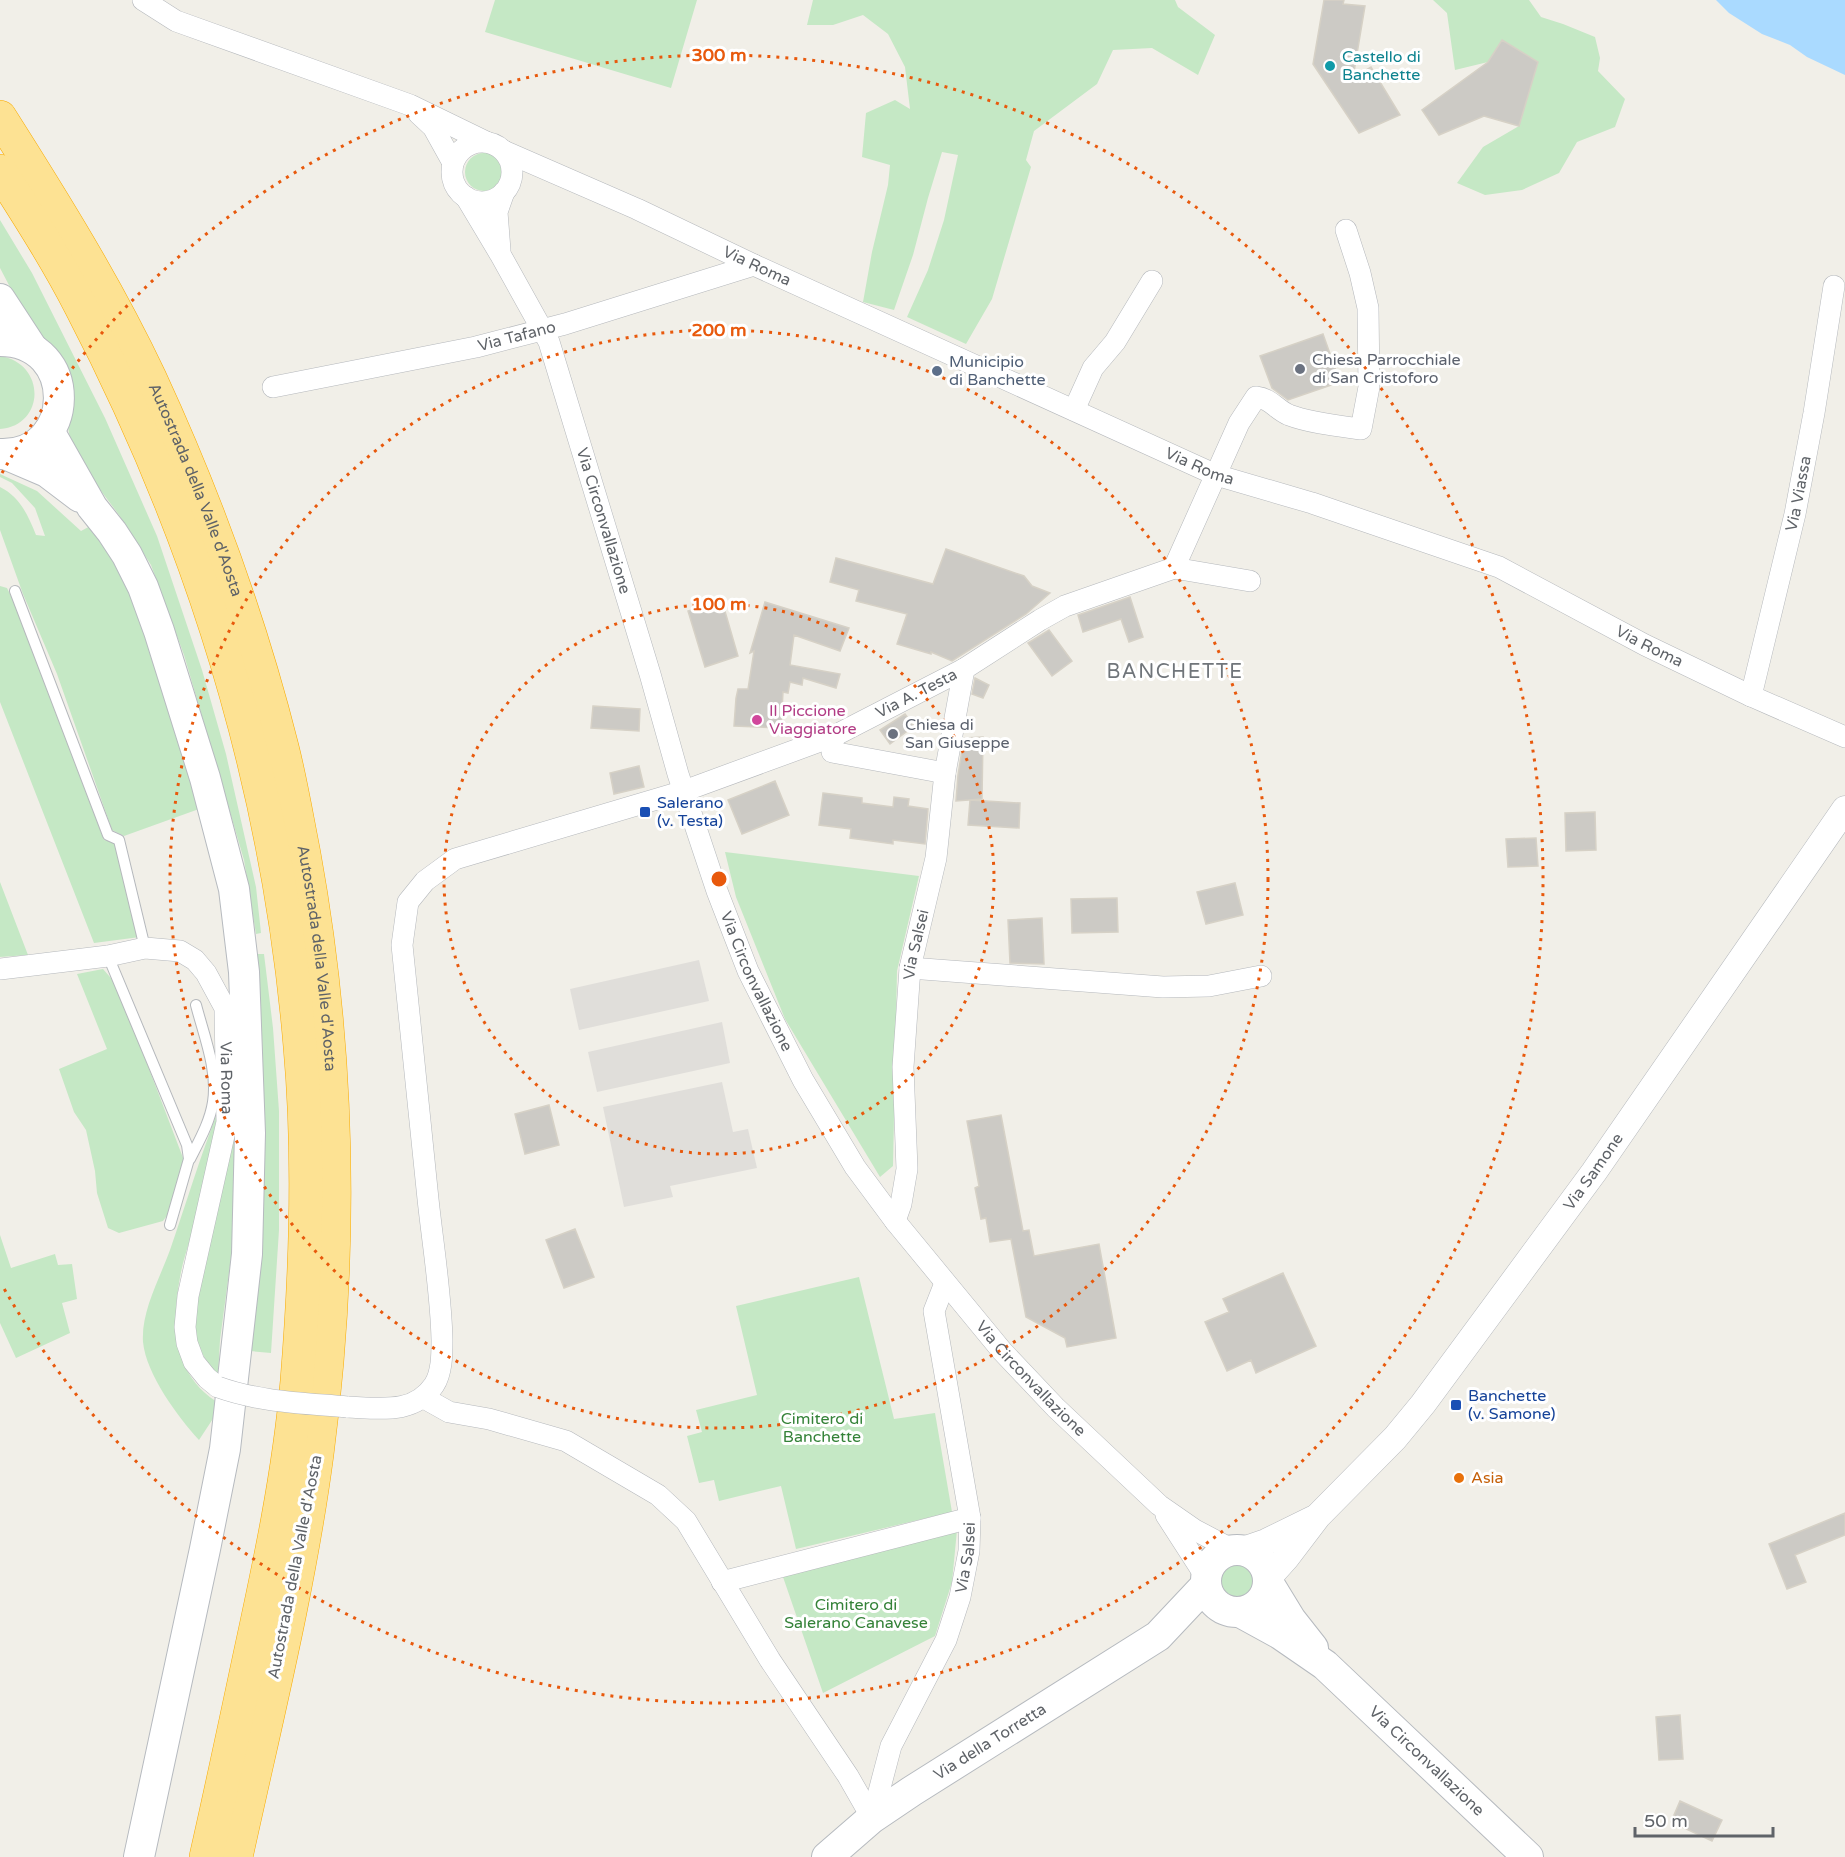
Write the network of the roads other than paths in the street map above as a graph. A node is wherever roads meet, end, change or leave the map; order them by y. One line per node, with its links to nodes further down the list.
1 (143, 0): 2 (street, Via Roma)
2 (410, 105): 4 (street, Via Roma); 5 (street)
3 (0, 117): 59 (highway, Autostrada della Valle d'Aosta)
4 (495, 146): 5 (street); 7 (street, Via Roma); 8 (street)
5 (453, 163): 9 (street)
6 (0, 171): 58 (highway, Autostrada della Valle d'Aosta)
7 (560, 175): 8 (street, Via Roma); 12 (street, Via Roma)
8 (508, 185): 9 (street); 11 (street, Via Circonvallazione)
9 (466, 197): 11 (street, Via Circonvallazione)
10 (1346, 230): 23 (street)
11 (500, 254): 16 (street, Via Circonvallazione)
12 (754, 265): 16 (street, Via Tafano); 20 (street, Via Roma)
13 (1152, 281): 20 (street)
14 (1834, 286): 29 (street, Via Viassa)
15 (0, 299): 18 (main road)
16 (542, 330): 19 (street, Via Tafano); 33 (street, Via Circonvallazione)
17 (0, 341): 18 (main road)
18 (32, 348): 21 (main road)
19 (273, 387)
20 (1074, 410): 23 (street, Via Roma)
21 (49, 431): 22 (main road); 24 (main road)
22 (2, 454): 24 (main road)
23 (1216, 475): 25 (street); 29 (street, Via Roma)
24 (92, 507): 57 (main road)
25 (1174, 568): 26 (street); 28 (street, Via A. Testa)
26 (1250, 581)
27 (15, 591): 35 (lane)
28 (964, 669): 30 (street, Via A. Testa); 32 (street, Via Salsei)
29 (1751, 696): 31 (street, Via Roma)
30 (834, 735): 32 (street); 33 (street, Via A. Testa)
31 (1845, 736)
32 (945, 773): 37 (street, Via Salsei)
33 (684, 791): 42 (street, Via Circonvallazione); 45 (street, Via A. Testa)
34 (1845, 809): 47 (street, Via Samone)
35 (145, 948): 36 (street, Via Roma); 45 (street, Via Roma, bridge)
36 (108, 956): 38 (street, Via Roma); 41 (lane)
37 (910, 968): 39 (street); 42 (street, Via Salsei)
38 (0, 969)
39 (1261, 976)
40 (196, 1005): 41 (lane)
41 (189, 1159): 43 (lane)
42 (895, 1221): 44 (street, Via Circonvallazione)
43 (170, 1225)
44 (945, 1283): 46 (street, Via Circonvallazione); 48 (street, Via Salsei)
45 (424, 1398): 52 (street)
46 (1159, 1505): 49 (street, Via Circonvallazione); 50 (street, Via Circonvallazione)
47 (1318, 1516): 49 (street, Via Samone); 51 (street, Via Samone)
48 (970, 1518): 52 (street); 56 (street, Via Salsei)
49 (1238, 1550): 50 (main road); 51 (main road)
50 (1206, 1581): 53 (main road); 54 (main road)
51 (1269, 1581): 53 (main road); 55 (main road, Via Circonvallazione)
52 (722, 1582): 56 (street)
53 (1234, 1611): 54 (main road); 55 (main road, Via Circonvallazione)
54 (1158, 1636): 56 (main road, Via della Torretta)
55 (1325, 1665): 61 (main road, Via Circonvallazione)
56 (872, 1818): 60 (main road, Via della Torretta)
57 (140, 1857)
58 (206, 1857)
59 (236, 1857)
60 (827, 1857)
61 (1528, 1857)

